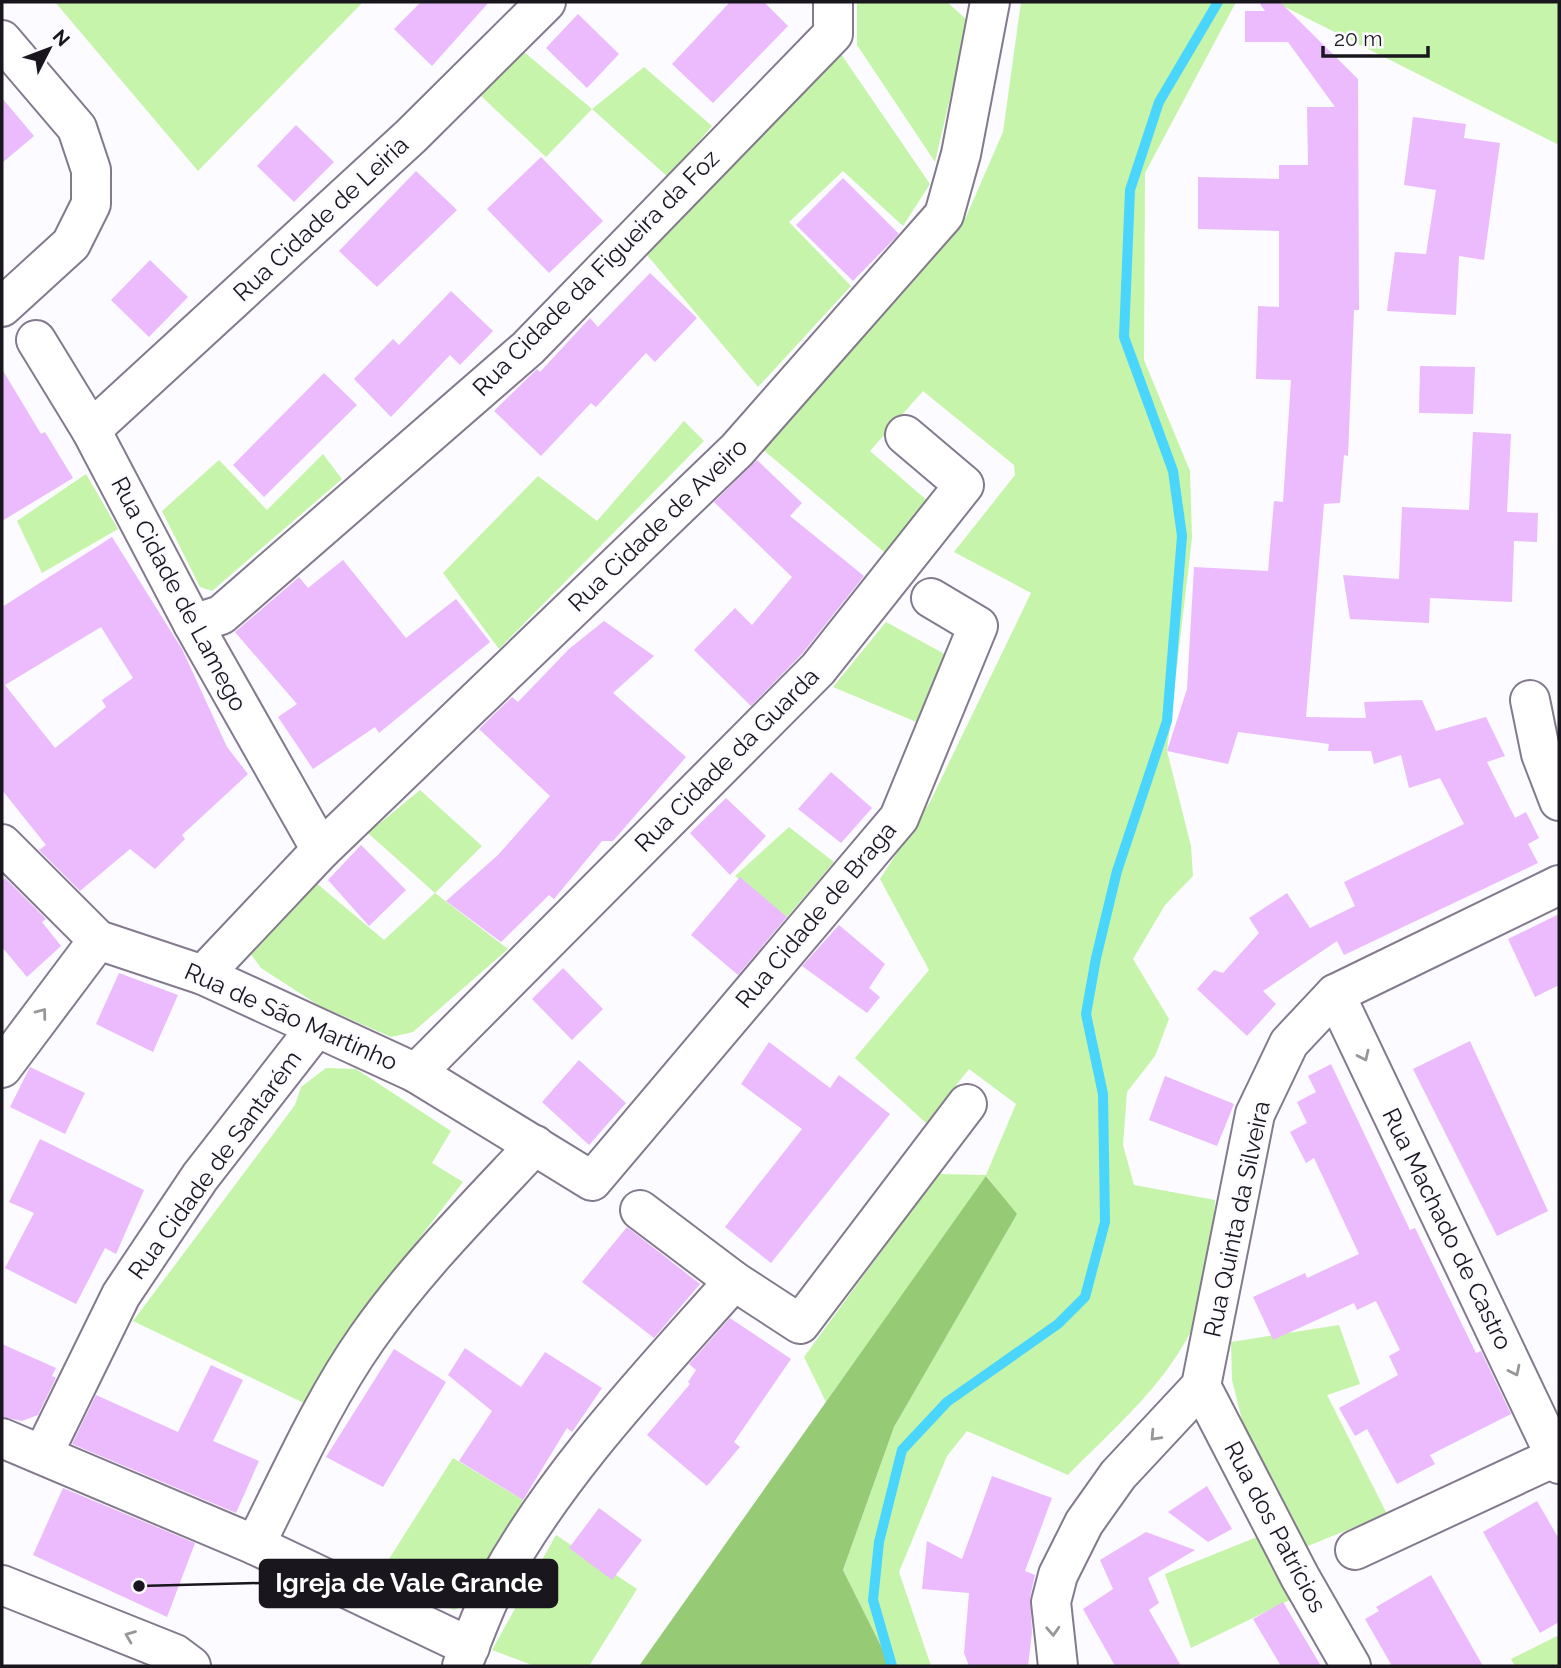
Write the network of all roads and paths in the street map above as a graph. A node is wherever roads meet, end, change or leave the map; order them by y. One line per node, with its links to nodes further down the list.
1 (546, 2): 8 (street, Rua Cidade de Leiria)
2 (813, 2): 4 (street)
3 (990, 2): 15 (street, Rua Cidade de Aveiro)
4 (833, 18): 11 (street, Rua Cidade da Figueira da Foz)
5 (2, 40): 6 (street)
6 (2, 307)
7 (36, 340): 8 (street, Rua Cidade de Lamego)
8 (91, 430): 11 (street, Rua Cidade de Lamego)
9 (905, 435): 22 (street, Rua Cidade da Guarda)
10 (931, 598): 25 (street, Rua Cidade de Braga)
11 (193, 624): 15 (street, Rua Cidade de Lamego)
12 (1530, 700): 13 (street)
13 (1559, 801)
14 (2, 846): 17 (street, Rua de São Martinho)
15 (321, 850): 18 (street, Rua Cidade de Aveiro)
16 (1559, 885): 19 (street, Rua Quinta da Silveira)
17 (97, 940): 18 (street, Rua de São Martinho); 21 (street, one-way to 17)
18 (203, 975): 20 (street, Rua de São Martinho)
19 (1335, 994): 28 (street, Rua Quinta da Silveira); 31 (street, Rua Machado de Castro, one-way to 31)
20 (316, 1028): 22 (street, Rua de São Martinho); 30 (street, Rua Cidade de Santarém)
21 (2, 1068)
22 (416, 1073): 24 (street, Rua de São Martinho)
23 (967, 1104): 27 (street)
24 (535, 1145): 25 (street, Rua de São Martinho); 32 (street)
25 (592, 1181)
26 (639, 1210): 27 (street)
27 (734, 1281): 35 (street)
28 (1201, 1386): 37 (street, one-way to 37); 38 (street, Rua dos Patrícios)
29 (2, 1438): 30 (street)
30 (43, 1454): 32 (street)
31 (1557, 1460): 33 (street)
32 (255, 1545): 35 (street)
33 (1355, 1550)
34 (2, 1585): 36 (street, one-way to 34)
35 (466, 1656)
36 (191, 1666)
37 (1058, 1666)
38 (1351, 1666)

